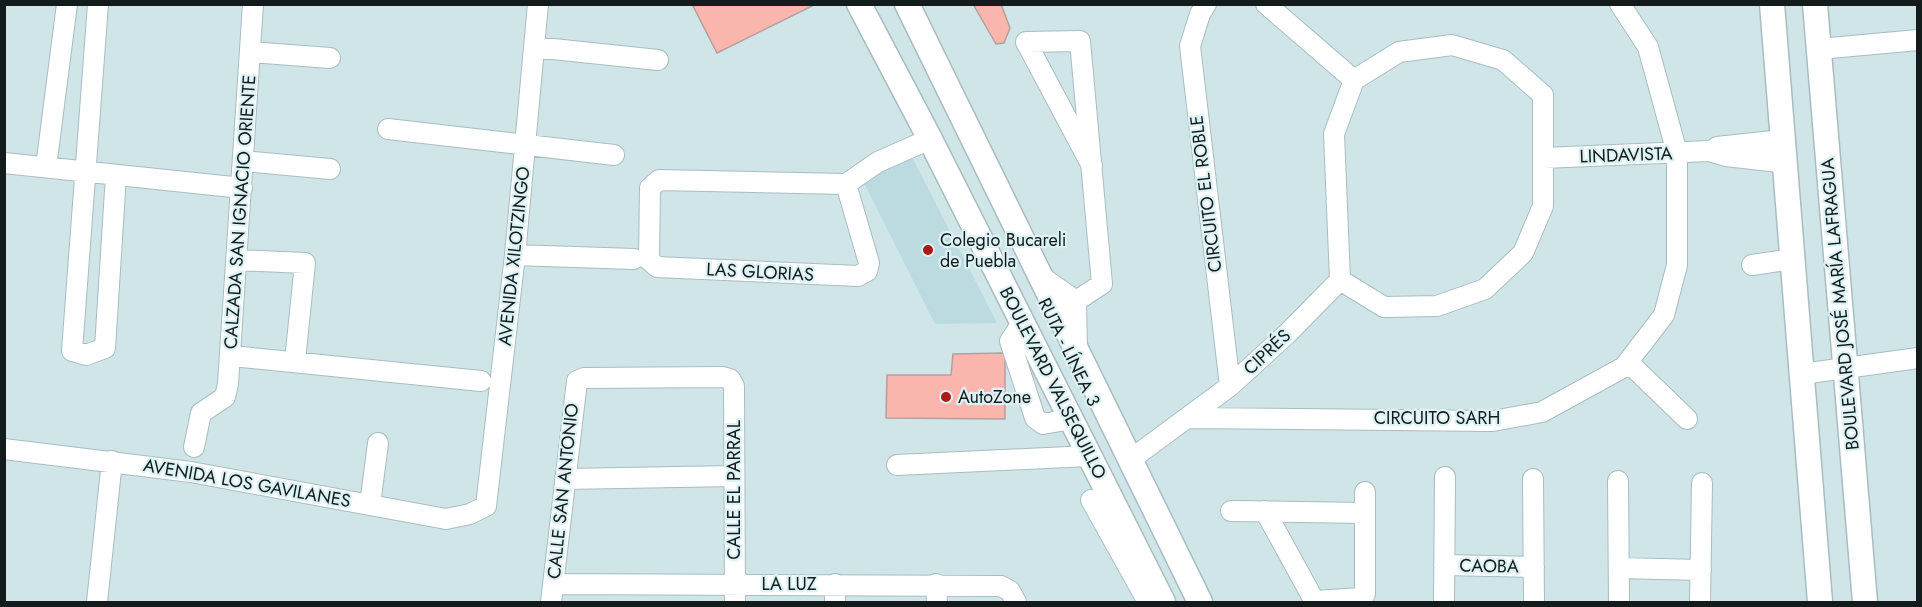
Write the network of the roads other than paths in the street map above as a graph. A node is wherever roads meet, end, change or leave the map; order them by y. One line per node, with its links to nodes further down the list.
1 (67, 4): 31 (street)
2 (98, 4): 33 (street)
3 (253, 4): 17 (street, CALZADA SAN IGNACIO ORIENTE)
4 (538, 4): 15 (street, AVENIDA XILOTZINGO)
5 (859, 4): 22 (main road, BOULEVARD VALSEQUILLO)
6 (867, 4): 90 (street)
7 (896, 4): 91 (street, RUTA - LÍNEA 3)
8 (907, 4): 42 (main road, BOULEVARD VALSEQUILLO)
9 (1206, 4): 54 (street, CIRCUITO EL ROBLE)
10 (1266, 4): 20 (street)
11 (1620, 4): 24 (street)
12 (1772, 4): 26 (main road)
13 (1815, 4): 16 (main road, BOULEVARD JOSÉ MARÍA LAFRAGUA)
14 (1917, 40): 16 (street)
15 (534, 47): 19 (street); 23 (street, AVENIDA XILOTZINGO)
16 (1819, 50): 50 (main road, BOULEVARD JOSÉ MARÍA LAFRAGUA)
17 (250, 52): 18 (street); 28 (street, CALZADA SAN IGNACIO ORIENTE)
18 (330, 58)
19 (658, 60)
20 (1354, 80): 27 (street); 43 (street)
21 (388, 129): 23 (street)
22 (930, 139): 35 (street); 60 (main road, BOULEVARD VALSEQUILLO)
23 (525, 144): 25 (street); 37 (street, AVENIDA XILOTZINGO)
24 (1677, 153): 26 (street, LINDAVISTA); 27 (street, LINDAVISTA); 49 (street, CIRCUITO SARH)
25 (614, 155)
26 (1785, 155): 38 (main road)
27 (1543, 158): 43 (street)
28 (244, 161): 32 (street); 36 (street, CALZADA SAN IGNACIO ORIENTE)
29 (4, 163): 31 (street)
30 (1092, 166): 30 (street); 44 (street)
31 (46, 167): 33 (street)
32 (330, 170)
33 (85, 172): 34 (street); 34 (street)
34 (116, 175): 36 (street)
35 (846, 184): 40 (street); 40 (street, LAS GLORIAS)
36 (242, 188): 39 (street, CALZADA SAN IGNACIO ORIENTE)
37 (515, 255): 40 (street, LAS GLORIAS); 73 (street, AVENIDA XILOTZINGO)
38 (1793, 259): 41 (street); 51 (main road)
39 (238, 260): 46 (street, CALZADA SAN IGNACIO ORIENTE); 48 (street)
40 (643, 262)
41 (1752, 266)
42 (1038, 274): 44 (street); 45 (main road, BOULEVARD VALSEQUILLO)
43 (1340, 280): 54 (street, CIPRÉS)
44 (1076, 300): 45 (street)
45 (1077, 352): 61 (main road, BOULEVARD VALSEQUILLO)
46 (232, 356): 48 (street); 58 (street, CALZADA SAN IGNACIO ORIENTE)
47 (1917, 358): 50 (street)
48 (296, 361): 53 (street)
49 (1628, 362): 55 (street, CIRCUITO SARH); 56 (street)
50 (1845, 368): 51 (street); 98 (main road, BOULEVARD JOSÉ MARÍA LAFRAGUA)
51 (1802, 374): 97 (main road)
52 (730, 379): 64 (street, CALLE EL PARRAL); 66 (street, CALLE SAN ANTONIO)
53 (481, 381)
54 (1230, 386): 55 (street, CIPRÉS)
55 (1190, 418): 61 (street)
56 (1687, 419)
57 (378, 443): 72 (street)
58 (195, 447)
59 (4, 449): 62 (street, AVENIDA LOS GAVILANES)
60 (1089, 456): 63 (street); 89 (main road, BOULEVARD VALSEQUILLO)
61 (1130, 459): 92 (main road, BOULEVARD VALSEQUILLO)
62 (112, 460): 72 (street, AVENIDA LOS GAVILANES); 85 (street)
63 (897, 465)
64 (734, 476): 66 (street); 82 (street, CALLE EL PARRAL)
65 (1445, 477): 77 (street)
66 (565, 479): 81 (street, CALLE SAN ANTONIO)
67 (1533, 479): 78 (street)
68 (1618, 481): 79 (street)
69 (1702, 483): 80 (street)
70 (1365, 492): 76 (street)
71 (1091, 500): 88 (street)
72 (370, 505): 73 (street, AVENIDA LOS GAVILANES)
73 (486, 506)
74 (1231, 511): 75 (street)
75 (1265, 511): 76 (street); 86 (street)
76 (1365, 513): 86 (street)
77 (1444, 565): 78 (street, CAOBA); 93 (street)
78 (1533, 567): 94 (street)
79 (1619, 568): 80 (street); 95 (street)
80 (1701, 570): 96 (street)
81 (552, 593): 82 (street, LA LUZ)
82 (735, 593): 83 (street, LA LUZ)
83 (835, 593): 84 (street, LA LUZ)
84 (936, 593): 87 (street, LA LUZ)
85 (97, 602)
86 (1315, 602)
87 (1016, 603)
88 (1148, 603)
89 (1163, 603)
90 (1172, 603)
91 (1193, 603)
92 (1200, 603)
93 (1444, 603)
94 (1534, 603)
95 (1619, 603)
96 (1700, 603)
97 (1820, 603)
98 (1865, 603)

